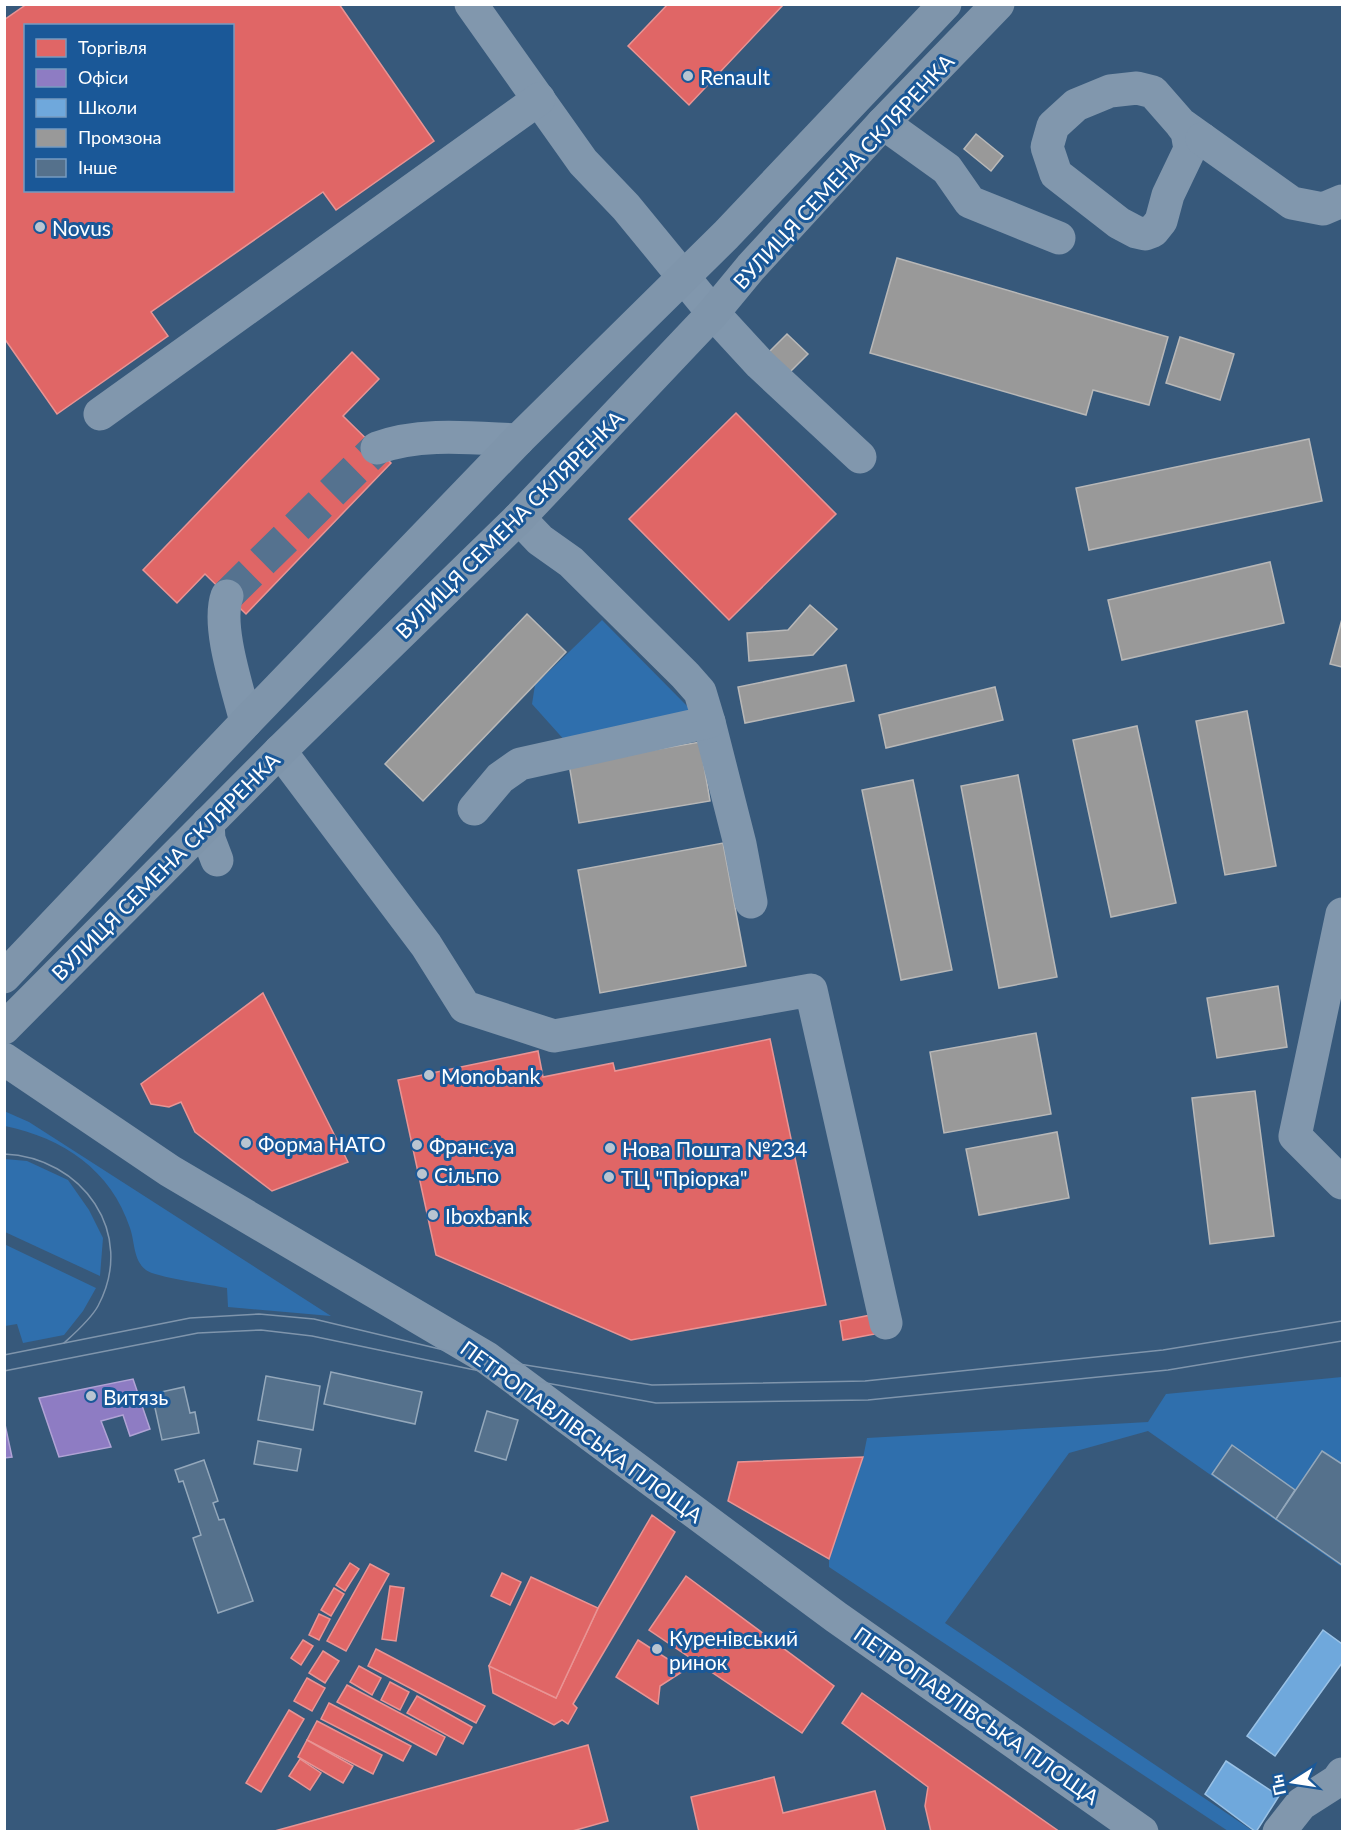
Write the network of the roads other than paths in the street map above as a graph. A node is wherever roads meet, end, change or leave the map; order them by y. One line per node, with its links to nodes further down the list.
1 (471, 4): 4 (street)
2 (945, 4): 11 (main road, ВУЛИЦЯ СЕМЕНА СКЛЯРЕНКА)
3 (998, 4): 5 (main road, ВУЛИЦЯ СЕМЕНА СКЛЯРЕНКА)
4 (539, 99): 11 (street); 13 (street)
5 (883, 123): 10 (street); 12 (main road, ВУЛИЦЯ СЕМЕНА СКЛЯРЕНКА)
6 (1191, 137): 8 (street)
7 (1342, 201): 8 (street)
8 (1292, 203): 9 (street)
9 (1342, 228)
10 (1059, 238)
11 (684, 277): 12 (street); 14 (main road, ВУЛИЦЯ СЕМЕНА СКЛЯРЕНКА)
12 (713, 313): 16 (street); 17 (main road, ВУЛИЦЯ СЕМЕНА СКЛЯРЕНКА)
13 (100, 414)
14 (518, 440): 15 (street); 19 (main road, ВУЛИЦЯ СЕМЕНА СКЛЯРЕНКА)
15 (377, 448)
16 (860, 457)
17 (519, 518): 20 (street); 21 (main road, ВУЛИЦЯ СЕМЕНА СКЛЯРЕНКА)
18 (226, 596): 19 (street)
19 (246, 722): 25 (main road, ВУЛИЦЯ СЕМЕНА СКЛЯРЕНКА)
20 (709, 722): 22 (street); 23 (street)
21 (280, 751): 26 (main road, ВУЛИЦЯ СЕМЕНА СКЛЯРЕНКА); 29 (street)
22 (474, 809)
23 (751, 902)
24 (1342, 914): 28 (street)
25 (4, 977)
26 (4, 1028)
27 (4, 1059): 31 (street, ПЕТРОПАВЛІВСЬКА ПЛОЩА)
28 (1342, 1183)
29 (886, 1323)
30 (1342, 1774): 32 (street)
31 (1142, 1832)
32 (1279, 1832)

